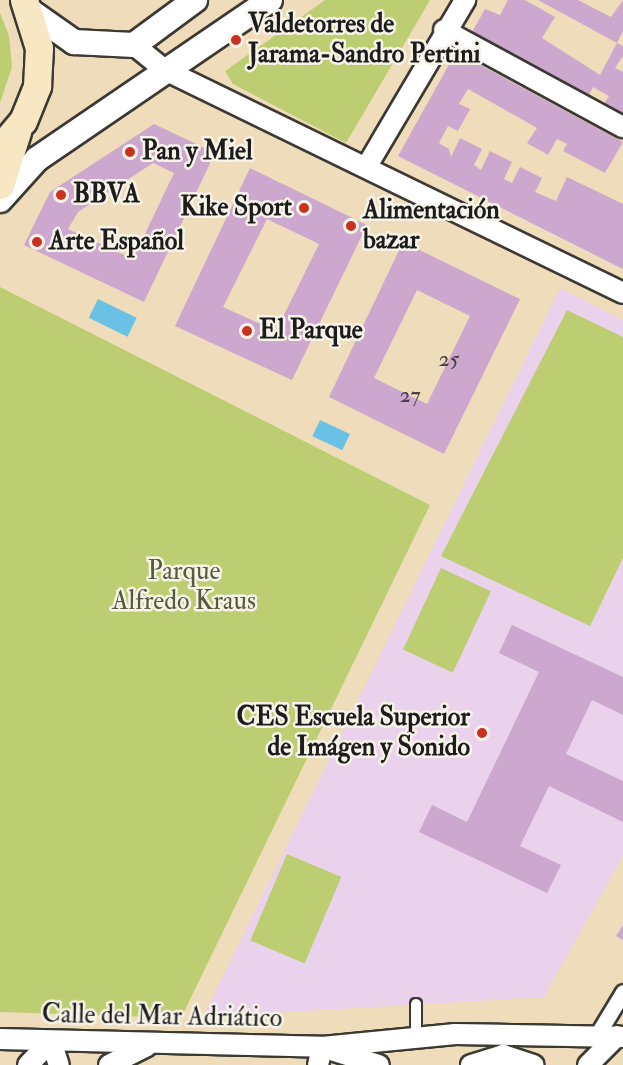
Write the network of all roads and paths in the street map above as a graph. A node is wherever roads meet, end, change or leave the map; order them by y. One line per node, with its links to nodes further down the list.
1 (195, 0): 6 (street)
2 (270, 0): 7 (street)
3 (465, 0): 5 (street)
4 (27, 5): 6 (street); 9 (main road)
5 (444, 30): 8 (street); 11 (street)
6 (134, 45): 7 (street)
7 (165, 70): 10 (street); 11 (street)
8 (623, 127)
9 (3, 156): 10 (street); 12 (main road)
10 (37, 159): 13 (street)
11 (367, 166): 14 (street)
12 (0, 185)
13 (0, 200)
14 (623, 293)
15 (623, 992): 19 (street)
16 (416, 1004): 21 (lane)
17 (545, 1032): 18 (street, Calle del Mar Adriático); 19 (street, Calle del Mar Adriático); 25 (street)
18 (455, 1034): 21 (street, Calle del Mar Adriático); 25 (street)
19 (597, 1035): 20 (street, Calle del Mar Adriático)
20 (620, 1037): 33 (street, Calle del Mar Adriático)
21 (416, 1038): 26 (street, Calle del Mar Adriático)
22 (0, 1039): 23 (street, Calle del Mar Adriático)
23 (51, 1041): 24 (street, Calle del Mar Adriático); 27 (street); 28 (street)
24 (150, 1045): 26 (street, Calle del Mar Adriático); 29 (street)
25 (499, 1055): 31 (street); 32 (street)
26 (320, 1056): 30 (street, Calle del Mar Adriático)
27 (28, 1065)
28 (59, 1065)
29 (109, 1065)
30 (379, 1065)
31 (471, 1065)
32 (533, 1065)
33 (588, 1065)

